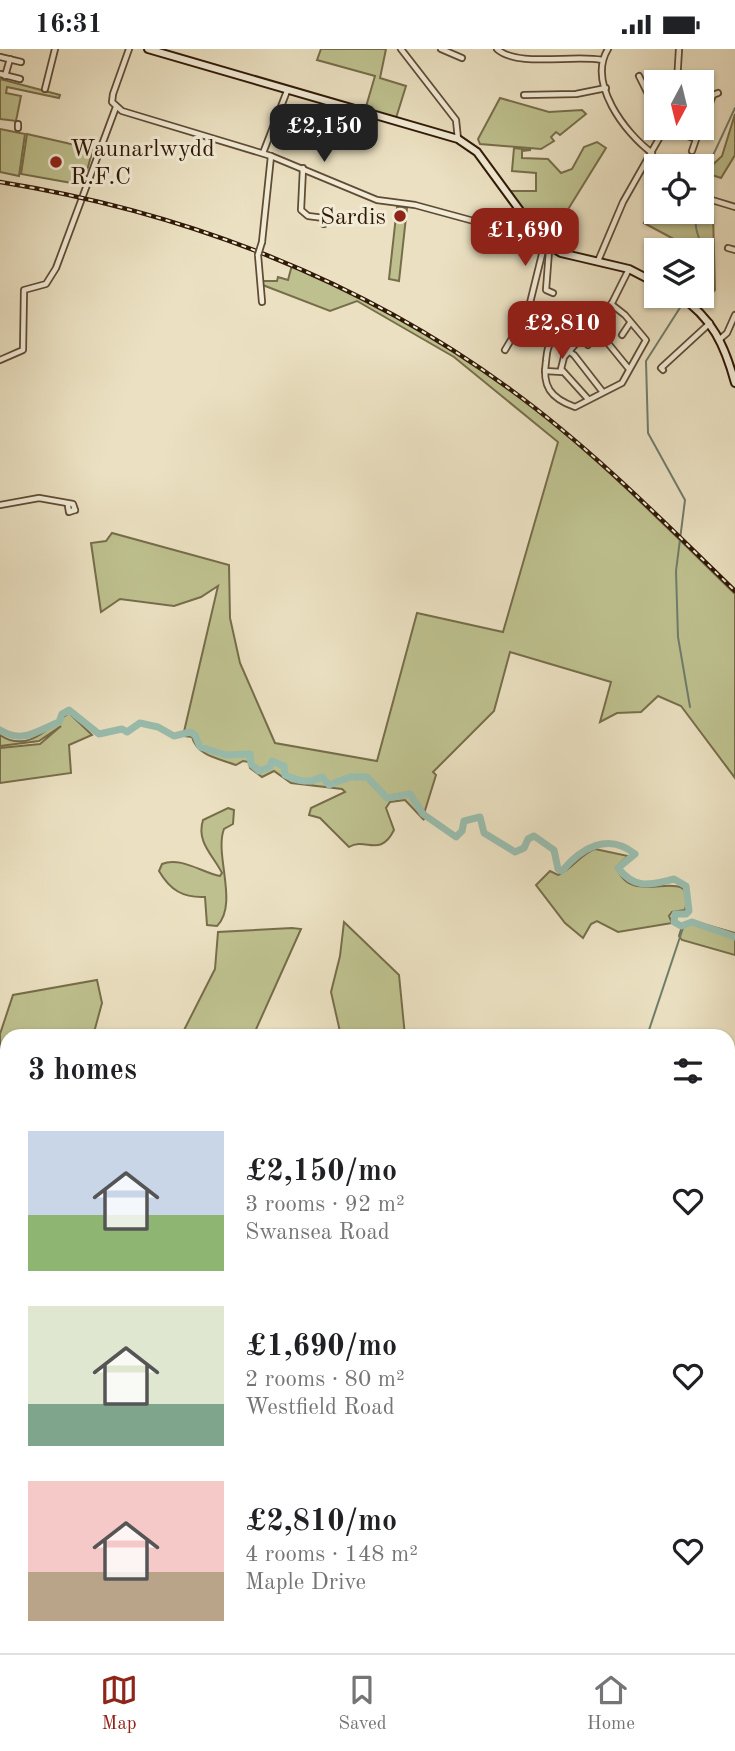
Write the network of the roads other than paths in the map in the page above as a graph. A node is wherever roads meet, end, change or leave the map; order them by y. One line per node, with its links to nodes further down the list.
1 (55, 49): 19 (street)
2 (129, 49): 24 (street)
3 (148, 49): 22 (main road)
4 (440, 49): 9 (street)
5 (497, 49): 13 (street)
6 (608, 49): 13 (street)
7 (679, 49): 15 (street)
8 (402, 50): 25 (street)
9 (457, 51): 11 (street)
10 (0, 57): 12 (street)
11 (462, 58)
12 (10, 59): 14 (street); 16 (street)
13 (602, 60): 21 (street)
14 (21, 62)
15 (678, 70)
16 (3, 75): 18 (street)
17 (639, 76): 20 (street)
18 (20, 79)
19 (47, 86)
20 (644, 86)
21 (606, 87): 23 (street); 30 (street)
22 (287, 91): 25 (main road); 29 (street)
23 (524, 95)
24 (116, 107): 29 (street); 59 (street)
25 (458, 139): 36 (main road)
26 (659, 140): 30 (street)
27 (696, 140): 28 (street)
28 (692, 151)
29 (262, 153): 31 (street)
30 (652, 153): 41 (street)
31 (271, 156): 32 (street); 45 (street, bridge)
32 (303, 168): 35 (street); 37 (street)
33 (714, 201): 34 (street)
34 (735, 207)
35 (324, 219)
36 (534, 231): 37 (street); 38 (main road)
37 (521, 237): 38 (street)
38 (547, 248): 41 (main road); 44 (street); 57 (street)
39 (728, 248): 40 (street)
40 (735, 250)
41 (598, 261): 42 (main road)
42 (629, 269): 43 (main road); 46 (street)
43 (644, 276)
44 (553, 293)
45 (262, 302)
46 (611, 304): 52 (street); 61 (street)
47 (696, 308): 51 (main road)
48 (549, 309): 54 (street)
49 (584, 313): 54 (street)
50 (735, 315): 55 (street)
51 (710, 322): 55 (main road); 60 (street)
52 (630, 323): 53 (street); 61 (street)
53 (621, 335)
54 (578, 337): 56 (street); 58 (street)
55 (720, 338): 64 (main road)
56 (588, 345)
57 (505, 350)
58 (570, 351): 62 (street); 63 (street); 65 (street)
59 (0, 360)
60 (660, 368)
61 (629, 369): 65 (street)
62 (545, 371): 63 (street); 66 (street)
63 (562, 372): 66 (street)
64 (735, 383)
65 (603, 391): 66 (street)
66 (588, 399)
67 (0, 505): 68 (street)
68 (68, 506)

